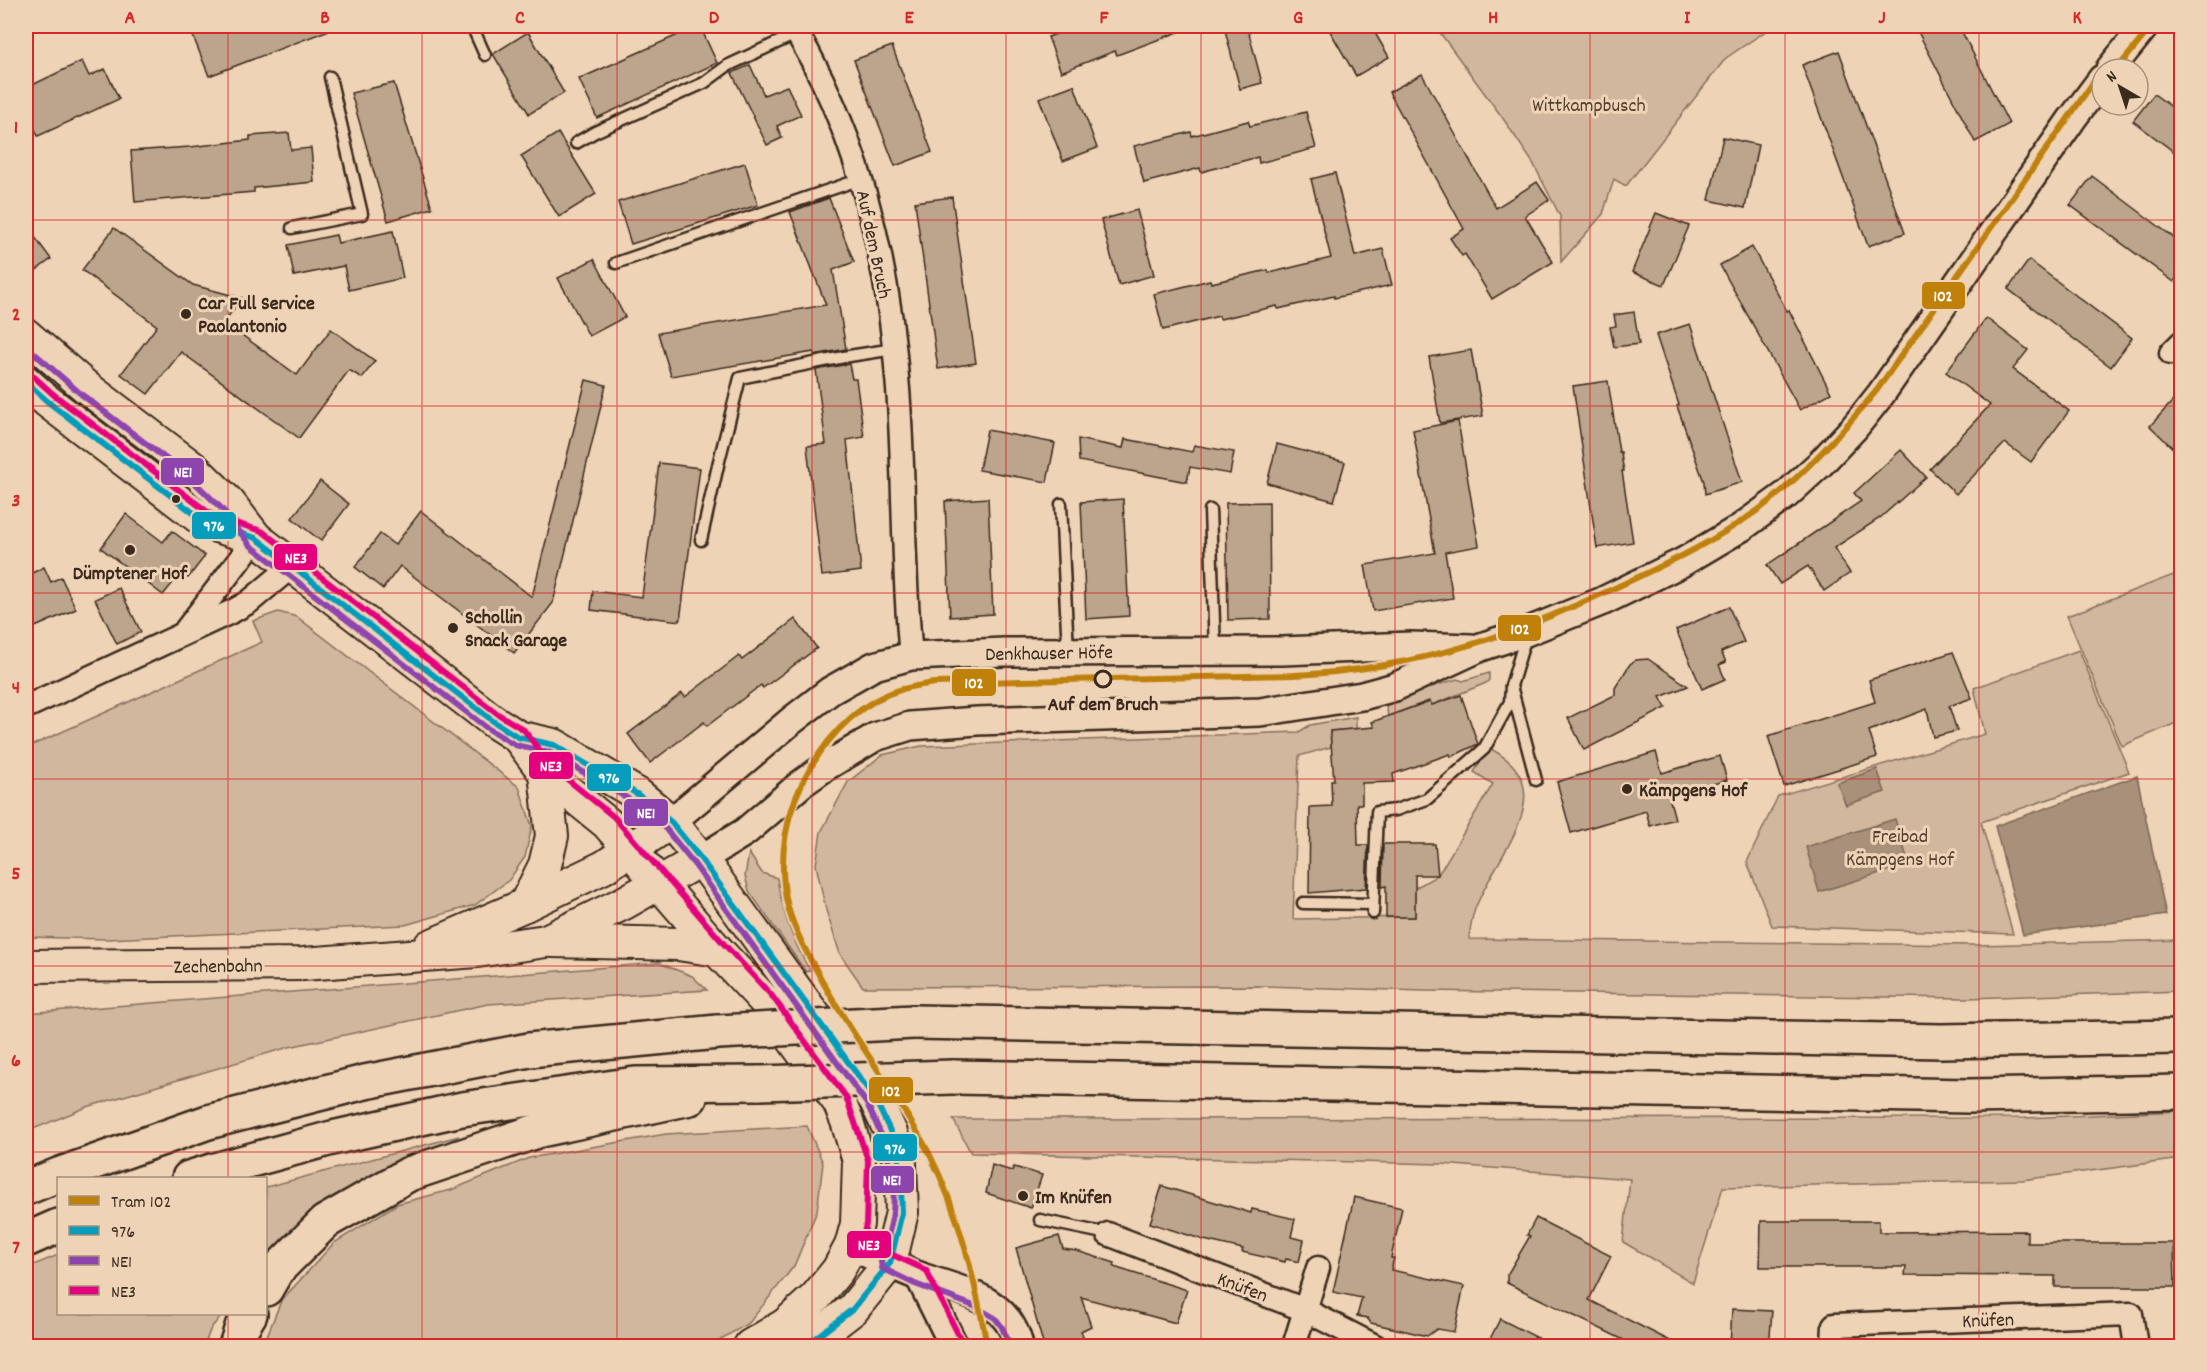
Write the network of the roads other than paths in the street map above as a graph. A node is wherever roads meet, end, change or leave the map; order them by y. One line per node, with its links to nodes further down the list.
1 (472, 26): 4 (lane)
2 (2145, 26): 5 (street)
3 (796, 29): 8 (lane); 9 (street, Auf dem Bruch)
4 (485, 55)
5 (2120, 57)
6 (330, 77): 10 (lane)
7 (2090, 95): 20 (street, Denkhauser Höfe)
8 (576, 143)
9 (861, 179): 11 (lane); 13 (street, Auf dem Bruch)
10 (292, 228)
11 (616, 263)
12 (26, 335): 17 (main road)
13 (894, 349): 18 (lane); 25 (street, Auf dem Bruch)
14 (26, 382): 17 (main road)
15 (1061, 504): 24 (lane)
16 (1210, 510): 23 (lane)
17 (256, 538): 19 (main road); 21 (street)
18 (701, 540)
19 (292, 566): 21 (street); 28 (main road)
20 (1526, 632): 22 (street, Denkhauser Höfe); 26 (lane)
21 (183, 633): 27 (street)
22 (1481, 647): 23 (street, Denkhauser Höfe); 33 (street, Denkhauser Höfe)
23 (1215, 650): 24 (street, Denkhauser Höfe)
24 (1068, 652): 25 (street, Denkhauser Höfe)
25 (911, 656): 31 (street, Denkhauser Höfe)
26 (1511, 686): 30 (lane); 35 (lane)
27 (26, 707)
28 (518, 737): 29 (main road); 31 (main road)
29 (545, 773): 32 (main road); 36 (main road)
30 (1536, 780)
31 (671, 822): 32 (main road, Zechenbahn); 33 (main road)
32 (631, 850): 34 (main road); 36 (main road, Zechenbahn)
33 (701, 859): 34 (main road, Zechenbahn); 51 (main road)
34 (659, 882): 37 (main road, Zechenbahn); 38 (main road)
35 (1303, 903)
36 (525, 905): 39 (main road, Zechenbahn)
37 (546, 941): 38 (main road); 39 (main road, Zechenbahn)
38 (717, 950): 50 (main road)
39 (409, 954): 40 (main road, Zechenbahn)
40 (26, 966)
41 (2181, 1038): 45 (highway, bridge)
42 (760, 1083): 43 (highway, bridge); 44 (highway); 54 (highway)
43 (2181, 1092)
44 (196, 1177)
45 (26, 1188)
46 (1040, 1220): 48 (lane)
47 (57, 1226): 49 (highway)
48 (1108, 1234): 56 (street, Knüfen)
49 (26, 1240)
50 (852, 1246): 51 (street); 60 (main road)
51 (890, 1263): 53 (street); 61 (main road)
52 (1317, 1268): 56 (street)
53 (919, 1276): 55 (street); 58 (street)
54 (267, 1287)
55 (978, 1298): 58 (street); 62 (street)
56 (1305, 1310): 63 (street); 64 (street, Knüfen)
57 (249, 1315): 59 (highway)
58 (951, 1340)
59 (236, 1347)
60 (750, 1347)
61 (805, 1347)
62 (1019, 1347)
63 (1294, 1347)
64 (1375, 1347)
65 (1833, 1347): 66 (street, Knüfen)
66 (2136, 1347)

